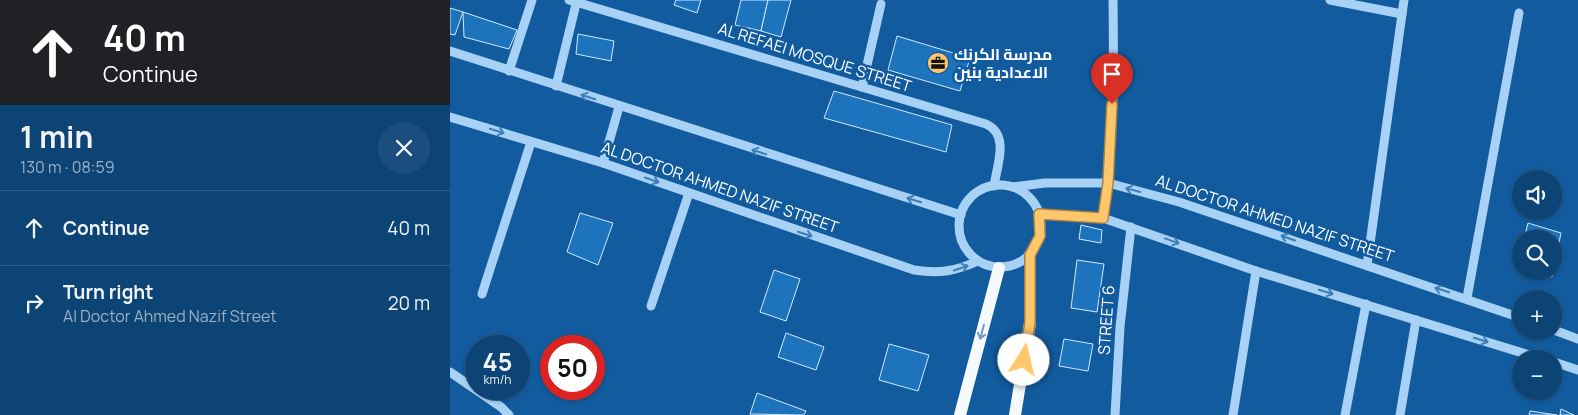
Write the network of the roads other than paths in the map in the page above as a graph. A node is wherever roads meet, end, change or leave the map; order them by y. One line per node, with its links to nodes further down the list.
1 (532, 0): 10 (street)
2 (1113, 0): 17 (street)
3 (1330, 0): 7 (street)
4 (1404, 0): 7 (street)
5 (574, 1): 11 (street); 12 (street, AL REFAEI MOSQUE STREET)
6 (881, 4): 12 (street)
7 (1402, 14): 27 (street)
8 (1519, 14): 31 (street)
9 (450, 51): 10 (street)
10 (509, 71): 11 (street)
11 (556, 86): 13 (street, one-way to 11)
12 (862, 86): 18 (street, AL REFAEI MOSQUE STREET)
13 (619, 107): 16 (street); 22 (street, one-way to 13)
14 (450, 118): 15 (street, AL DOCTOR AHMED NAZIF STREET, one-way to 15)
15 (531, 142): 16 (street, AL DOCTOR AHMED NAZIF STREET); 30 (street)
16 (603, 163): 20 (street, AL DOCTOR AHMED NAZIF STREET, one-way to 20)
17 (1108, 183): 19 (street, AL DOCTOR AHMED NAZIF STREET); 23 (street); 27 (street, AL DOCTOR AHMED NAZIF STREET, one-way to 17)
18 (994, 186): 19 (street); 22 (street)
19 (1012, 187): 21 (street)
20 (689, 194): 26 (street, AL DOCTOR AHMED NAZIF STREET, one-way to 26); 33 (street)
21 (1039, 214): 23 (street); 25 (street)
22 (961, 215): 26 (street)
23 (1103, 218): 24 (street)
24 (1131, 227): 29 (street, one-way to 29); 45 (street, STREET 6)
25 (1030, 255): 28 (street); 44 (main road)
26 (978, 261): 28 (street)
27 (1367, 265): 31 (street, AL DOCTOR AHMED NAZIF STREET, one-way to 27)
28 (999, 268): 43 (main road, one-way to 43)
29 (1256, 271): 32 (street, one-way to 32); 46 (street)
30 (482, 294)
31 (1467, 298): 34 (street, AL DOCTOR AHMED NAZIF STREET)
32 (1366, 304): 35 (street); 47 (street)
33 (651, 306)
34 (1512, 315)
35 (1416, 320): 38 (street, one-way to 38); 48 (street)
36 (1562, 333): 37 (street)
37 (1578, 339)
38 (1513, 350)
39 (1562, 365): 40 (street)
40 (1578, 370)
41 (450, 372): 42 (street)
42 (509, 415)
43 (960, 415)
44 (1016, 415)
45 (1115, 415)
46 (1234, 415)
47 (1345, 415)
48 (1400, 415)

